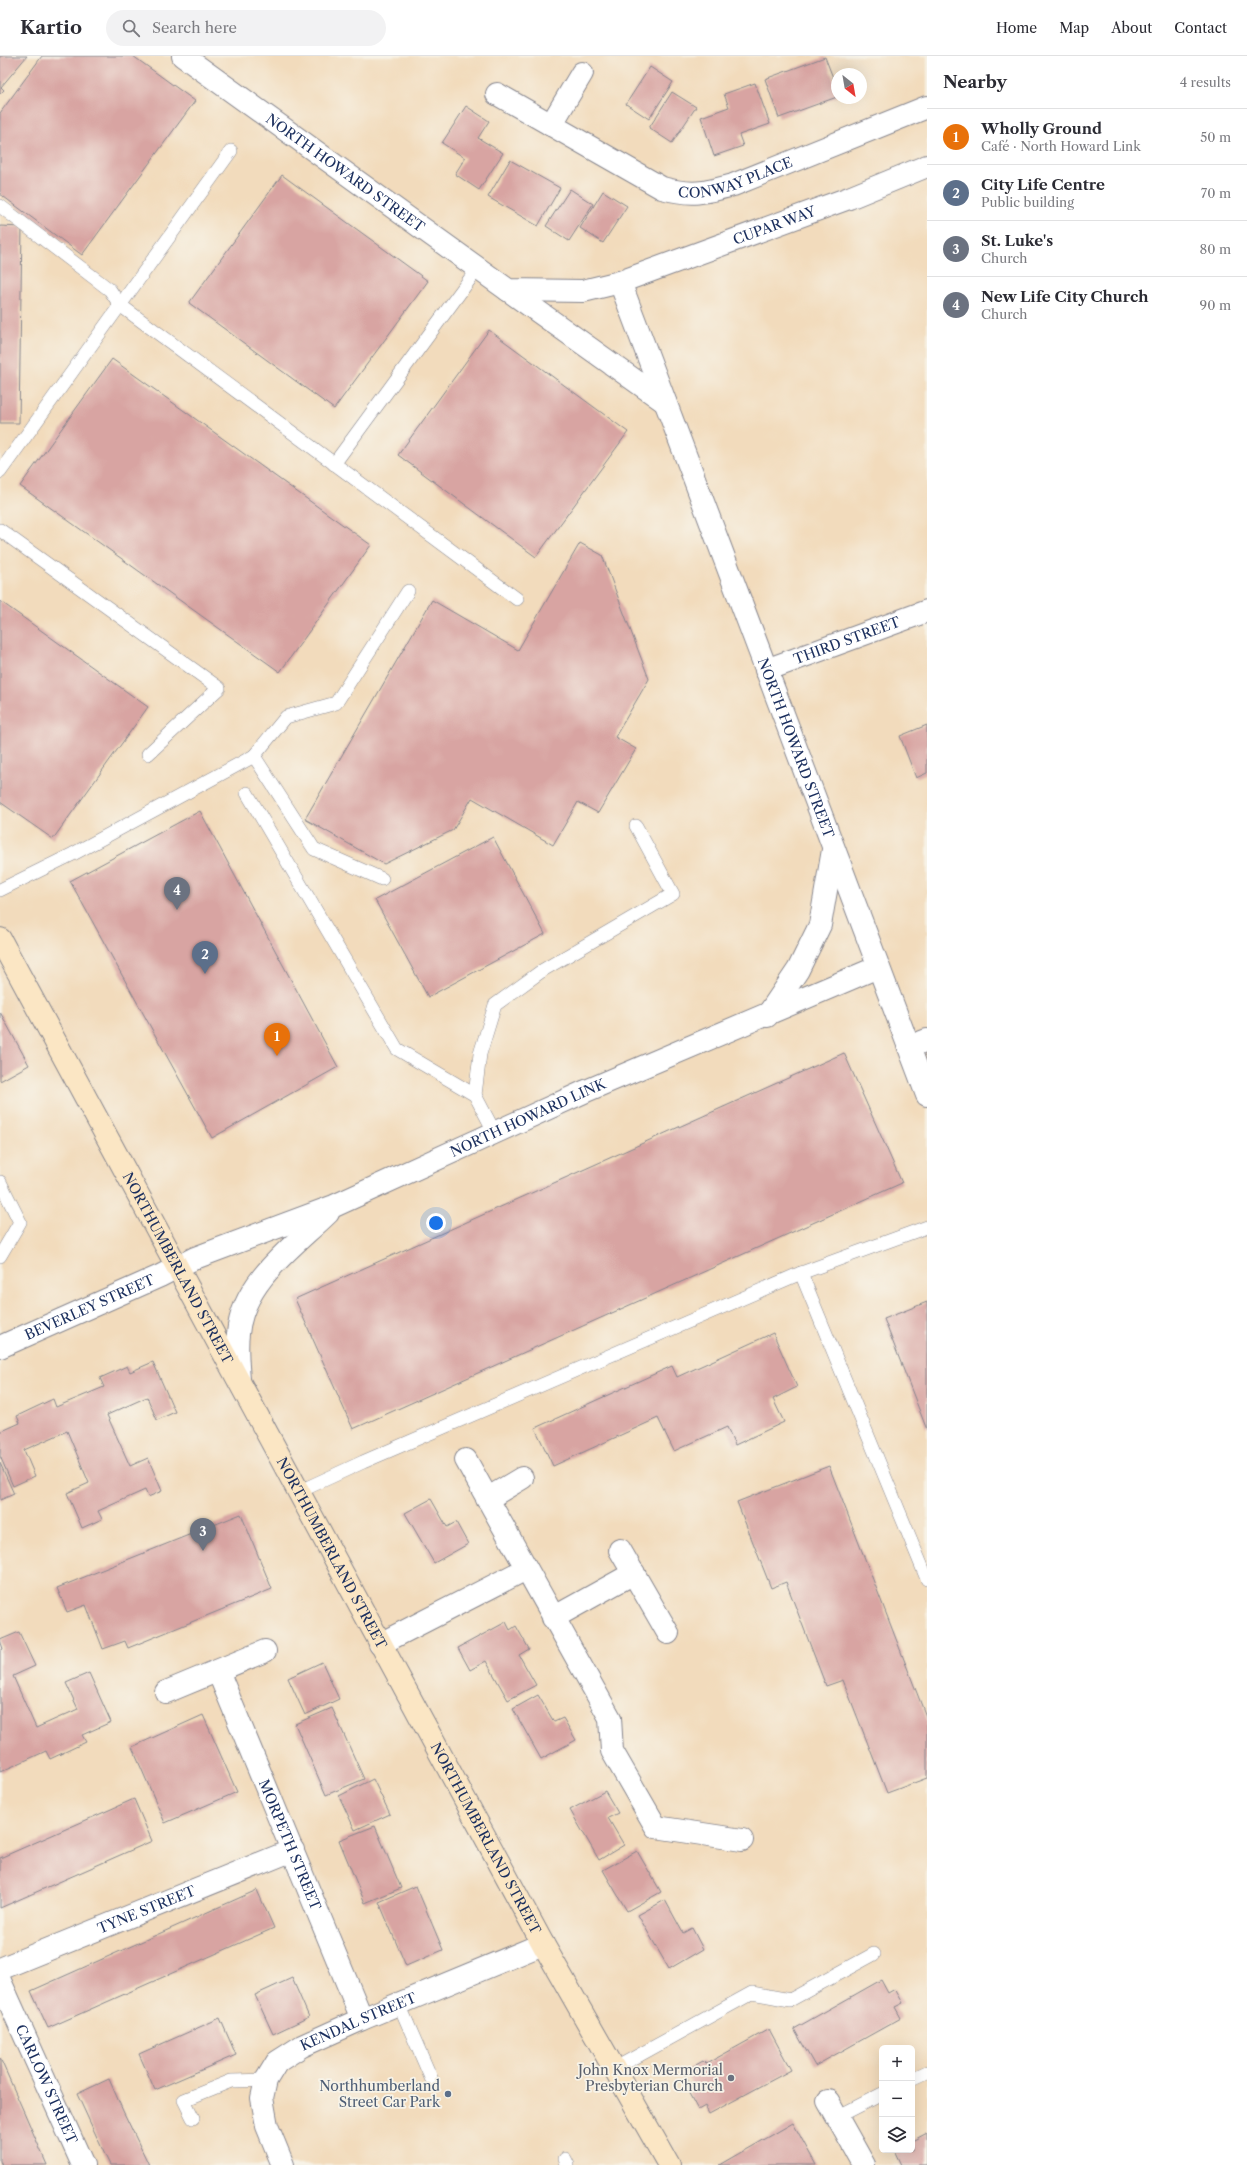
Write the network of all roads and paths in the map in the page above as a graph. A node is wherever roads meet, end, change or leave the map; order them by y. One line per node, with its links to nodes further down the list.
1 (183, 56): 9 (street, NORTH HOWARD STREET)
2 (582, 73): 5 (street)
3 (497, 94): 5 (street, CONWAY PLACE)
4 (927, 107): 5 (street, CONWAY PLACE)
5 (551, 125)
6 (231, 151): 12 (lane)
7 (927, 166): 10 (street, CUPAR WAY)
8 (0, 206): 12 (lane)
9 (478, 268): 11 (street, NORTH HOWARD STREET); 14 (lane)
10 (620, 282): 11 (street); 13 (street, NORTH HOWARD STREET)
11 (508, 290): 13 (street, NORTH HOWARD STREET)
12 (120, 305): 14 (lane); 15 (lane)
13 (665, 402): 20 (street, NORTH HOWARD STREET)
14 (334, 464): 18 (lane)
15 (0, 472)
16 (0, 530): 21 (lane)
17 (408, 591): 22 (lane)
18 (517, 599)
19 (927, 611): 20 (street, THIRD STREET)
20 (766, 670): 25 (street, NORTH HOWARD STREET)
21 (148, 754)
22 (254, 756): 26 (lane); 27 (lane)
23 (247, 793): 32 (lane)
24 (636, 826): 32 (lane)
25 (833, 848): 29 (street, NORTH HOWARD STREET); 30 (street)
26 (382, 879)
27 (0, 890)
28 (0, 939): 39 (main road, NORTHUMBERLAND STREET)
29 (878, 967): 30 (street, NORTH HOWARD LINK); 31 (street, NORTH HOWARD STREET)
30 (767, 1016): 34 (street, NORTH HOWARD LINK)
31 (918, 1043): 33 (street, NORTH HOWARD STREET)
32 (475, 1095): 34 (lane)
33 (927, 1095)
34 (494, 1133): 36 (street, NORTH HOWARD LINK)
35 (0, 1182): 38 (lane)
36 (334, 1206): 39 (street, NORTH HOWARD LINK); 42 (street)
37 (927, 1227): 40 (lane)
38 (0, 1256)
39 (178, 1266): 41 (street, BEVERLEY STREET); 42 (main road, NORTHUMBERLAND STREET)
40 (801, 1272): 45 (lane); 50 (lane)
41 (0, 1347)
42 (238, 1380): 45 (main road, NORTHUMBERLAND STREET)
43 (466, 1460): 46 (street)
44 (522, 1478): 46 (street)
45 (298, 1492): 53 (main road, NORTHUMBERLAND STREET)
46 (487, 1499): 48 (street)
47 (620, 1550): 49 (street)
48 (526, 1569): 51 (street); 53 (street)
49 (634, 1573): 51 (street); 52 (street)
50 (927, 1579)
51 (554, 1618): 57 (street)
52 (668, 1633)
53 (380, 1644): 59 (main road, NORTHUMBERLAND STREET)
54 (266, 1651): 55 (street)
55 (218, 1671): 56 (street); 58 (street, MORPETH STREET)
56 (166, 1692)
57 (742, 1840)
58 (293, 1850): 61 (street, TYNE STREET); 64 (street, MORPETH STREET)
59 (543, 1944): 63 (street, KENDAL STREET); 65 (main road, NORTHUMBERLAND STREET)
60 (874, 1954): 65 (lane)
61 (0, 1969)
62 (0, 1981): 73 (street, CARLOW STREET)
63 (399, 2004): 64 (street, KENDAL STREET); 69 (lane)
64 (362, 2019): 68 (street, KENDAL STREET)
65 (614, 2069): 75 (main road, NORTHUMBERLAND STREET)
66 (927, 2072): 67 (lane)
67 (915, 2078)
68 (266, 2080): 72 (lane); 74 (street, KENDAL STREET)
69 (432, 2080)
70 (879, 2095): 71 (lane)
71 (833, 2109): 76 (street)
72 (193, 2118)
73 (83, 2165)
74 (283, 2165)
75 (670, 2165)
76 (864, 2165)

